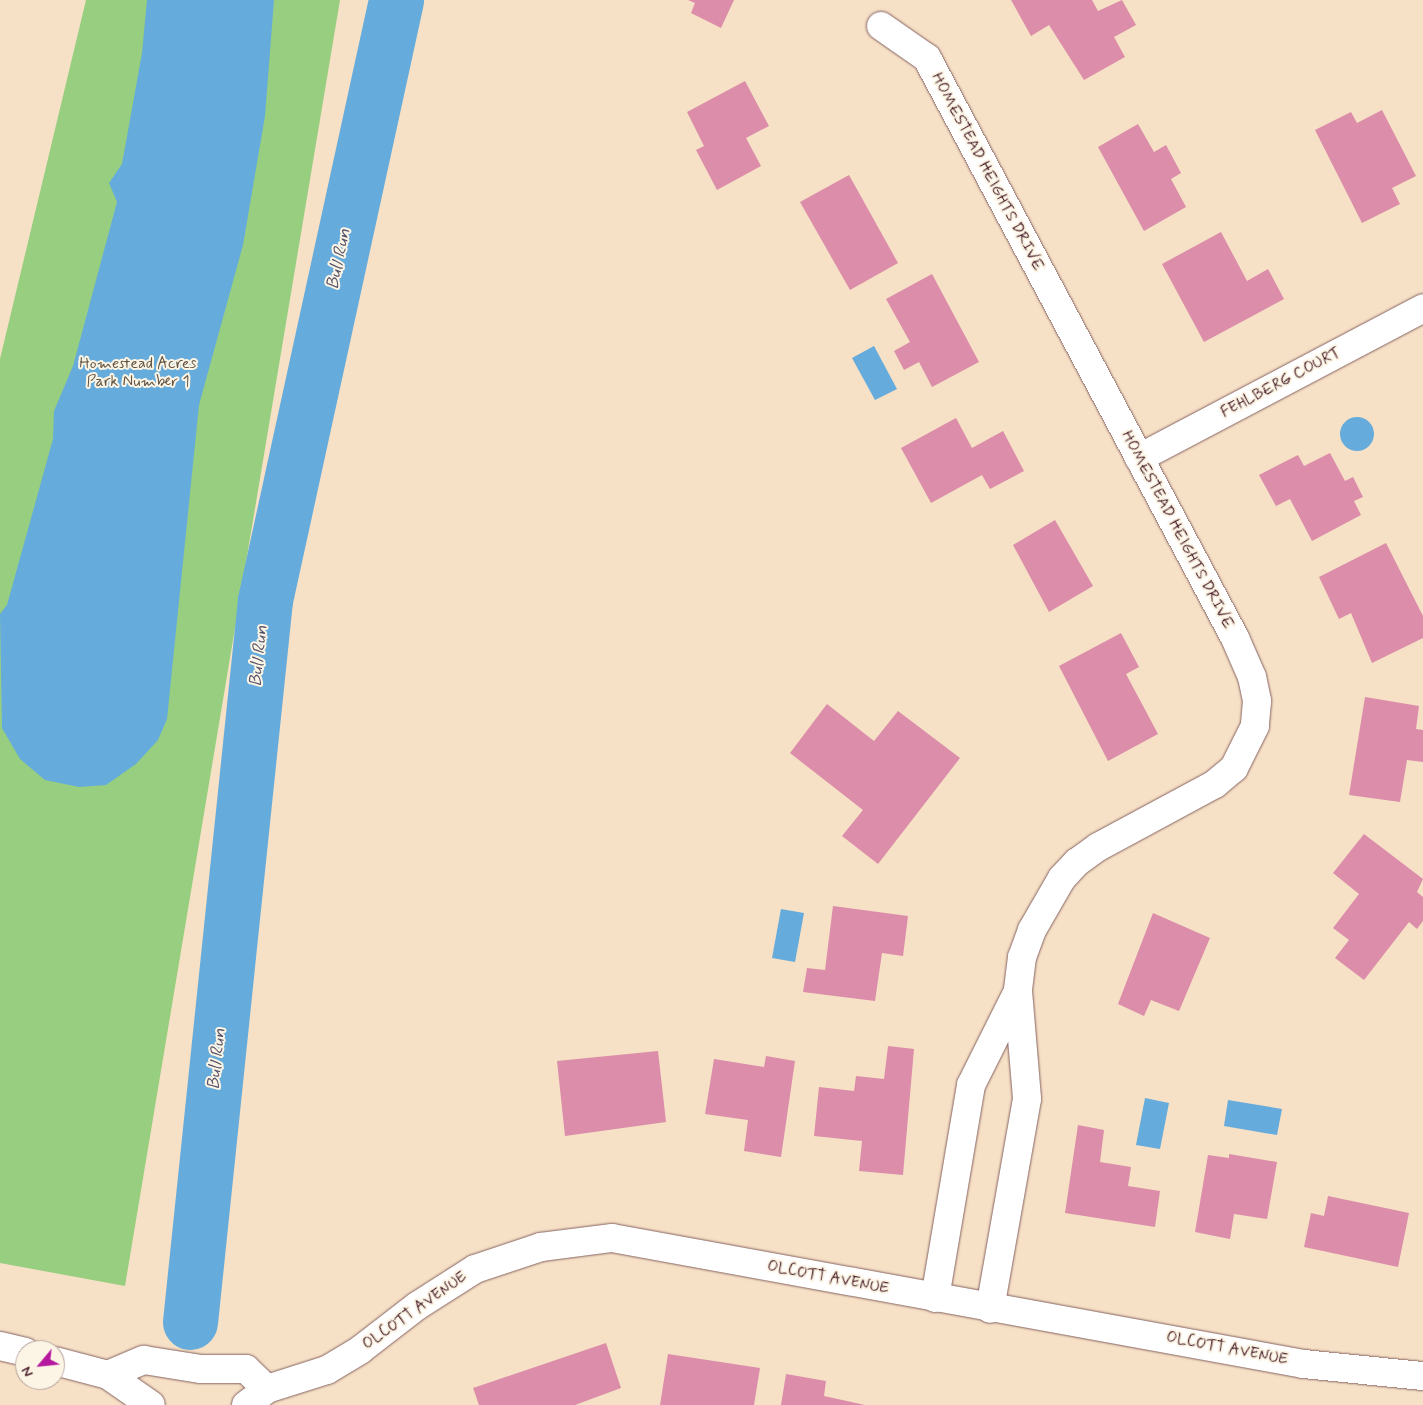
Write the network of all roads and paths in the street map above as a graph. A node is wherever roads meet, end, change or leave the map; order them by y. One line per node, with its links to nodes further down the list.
1 (881, 26): 3 (street, HOMESTEAD HEIGHTS DRIVE)
2 (1423, 308): 3 (street, FEHLBERG COURT)
3 (1139, 458): 4 (street, HOMESTEAD HEIGHTS DRIVE)
4 (1018, 991): 5 (street, HOMESTEAD HEIGHTS DRIVE); 6 (street, HOMESTEAD HEIGHTS DRIVE)
5 (935, 1298): 6 (street, OLCOTT AVENUE); 12 (street, OLCOTT AVENUE)
6 (990, 1309): 11 (street, OLCOTT AVENUE)
7 (0, 1346): 8 (street)
8 (15, 1350)
9 (65, 1364): 10 (street)
10 (108, 1375): 12 (street); 13 (street)
11 (1423, 1376)
12 (267, 1389): 14 (street, OLCOTT AVENUE)
13 (151, 1405)
14 (246, 1405)

